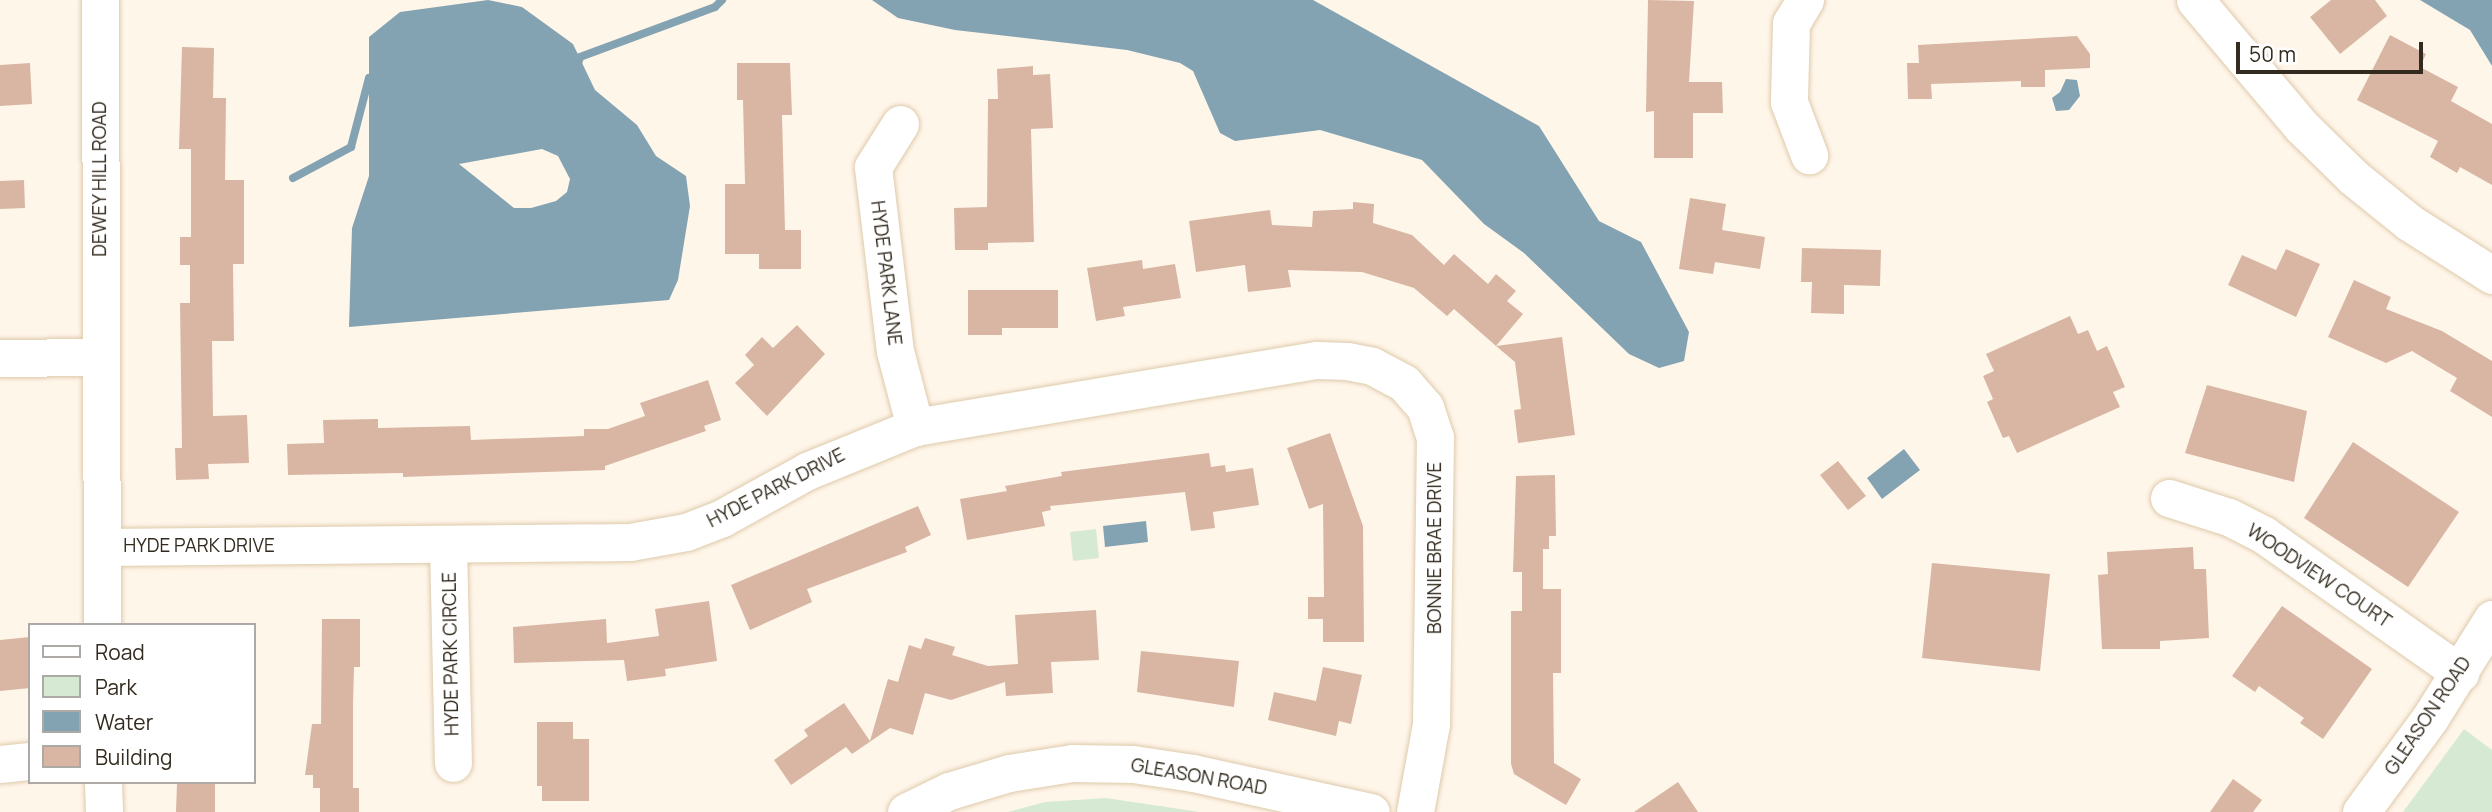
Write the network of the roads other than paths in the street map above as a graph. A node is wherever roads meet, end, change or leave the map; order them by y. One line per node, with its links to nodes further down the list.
1 (100, 0): 8 (street, DEWEY HILL ROAD)
2 (1805, 0): 5 (street)
3 (2196, 0): 6 (street)
4 (900, 124): 10 (street, HYDE PARK LANE)
5 (1810, 155)
6 (2492, 275)
7 (0, 358): 8 (street)
8 (101, 358): 13 (street, DEWEY HILL ROAD)
9 (1317, 360): 10 (street, HYDE PARK DRIVE); 24 (street, BONNIE BRAE DRIVE)
10 (915, 426): 12 (street, HYDE PARK DRIVE)
11 (2169, 498): 16 (street, WOODVIEW COURT)
12 (448, 545): 13 (street, HYDE PARK DRIVE); 18 (street, HYDE PARK CIRCLE)
13 (102, 547): 15 (street, DEWEY HILL ROAD)
14 (2492, 619): 16 (street, GLEASON ROAD)
15 (102, 623)
16 (2460, 673): 25 (street, GLEASON ROAD)
17 (28, 761): 19 (street)
18 (453, 763)
19 (0, 764)
20 (103, 784): 21 (street)
21 (104, 812)
22 (906, 812): 23 (street, GLEASON ROAD)
23 (1371, 812)
24 (1415, 812)
25 (2361, 812)

